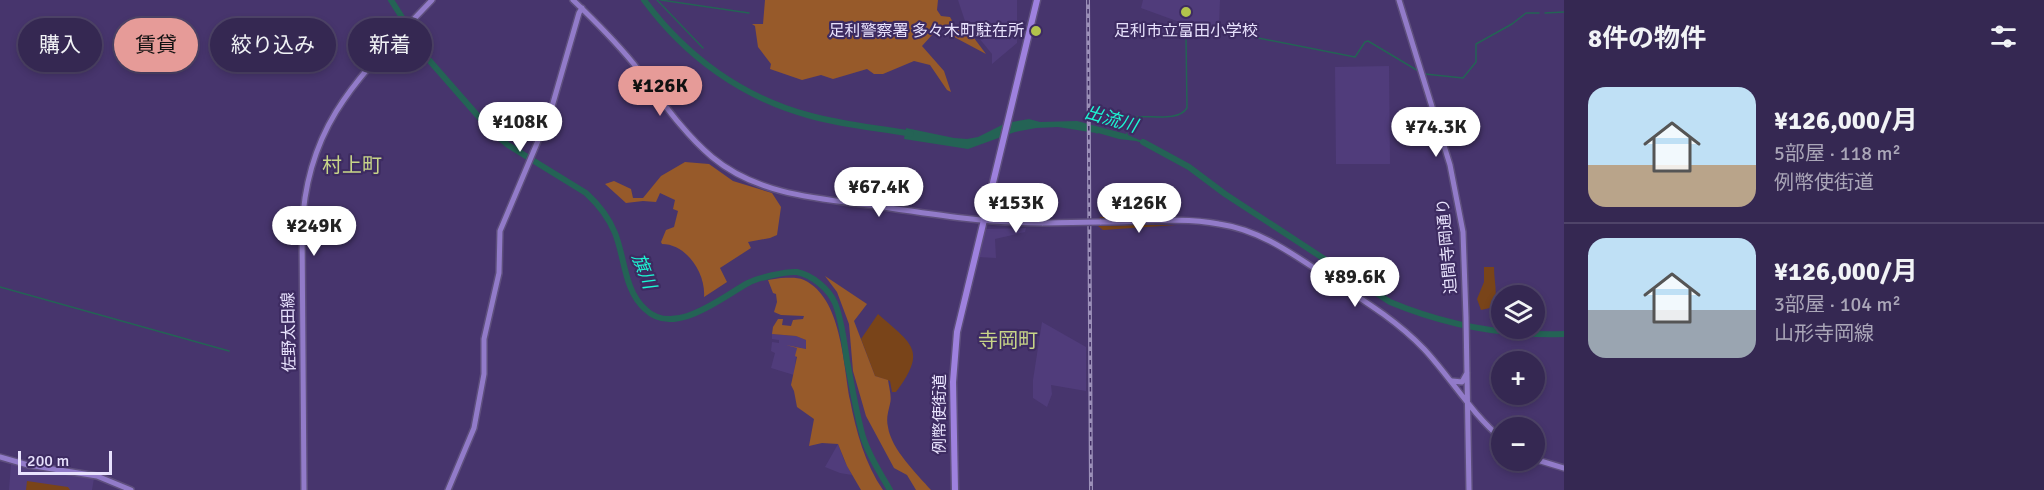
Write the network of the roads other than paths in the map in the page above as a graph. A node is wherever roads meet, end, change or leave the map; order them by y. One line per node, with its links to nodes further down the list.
1 (432, 0): 17 (street, 佐野太田線)
2 (573, 0): 5 (street)
3 (1037, 0): 6 (main road, 例幣使街道)
4 (1399, 0): 7 (street, 迫間寺岡通り)
5 (582, 8): 6 (street); 18 (street)
6 (983, 221): 8 (street, bridge); 19 (main road, 例幣使街道)
7 (1467, 372): 8 (street); 9 (street)
8 (1450, 381): 9 (street)
9 (1468, 403): 10 (street); 12 (street)
10 (1484, 422): 11 (street); 12 (street)
11 (1491, 429)
12 (1468, 433): 20 (street)
13 (0, 457): 16 (street)
14 (1545, 462): 15 (street)
15 (1564, 468)
16 (132, 490)
17 (304, 490)
18 (448, 490)
19 (955, 490)
20 (1469, 490)

